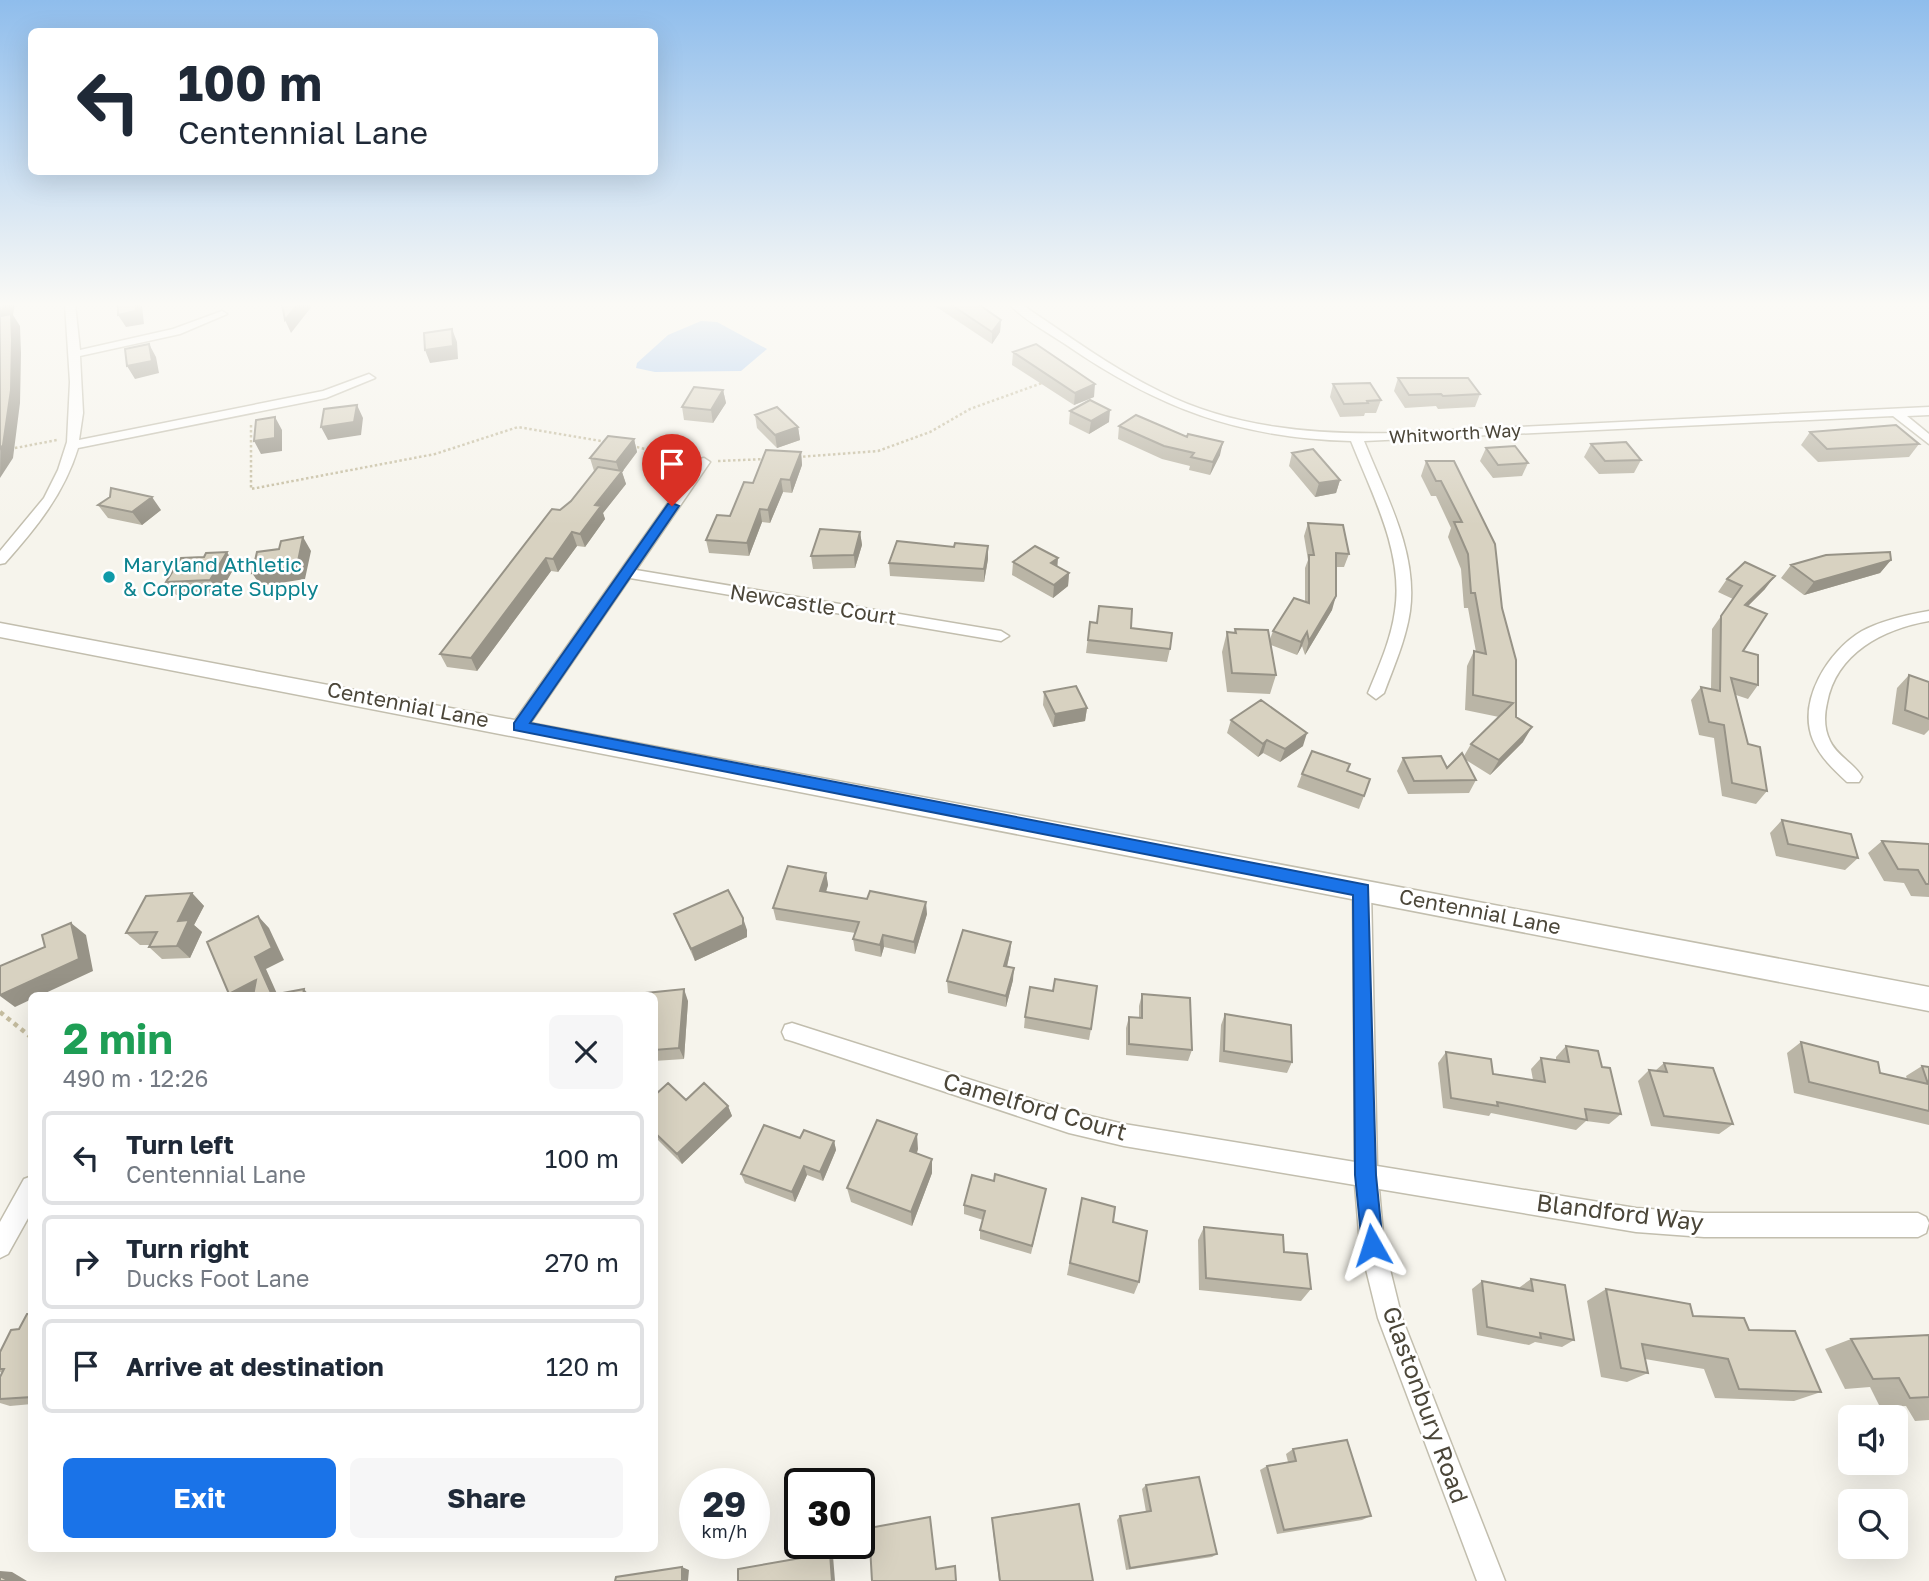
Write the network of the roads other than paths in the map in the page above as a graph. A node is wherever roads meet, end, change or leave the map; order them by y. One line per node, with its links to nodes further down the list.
1 (75, 378): 8 (street)
2 (369, 378): 8 (street)
3 (1124, 378): 6 (street, Whitworth Way)
4 (1929, 411): 5 (street, Whitworth Way)
5 (1896, 412): 6 (street, Whitworth Way); 7 (street)
6 (1356, 439): 15 (street)
7 (1929, 440)
8 (76, 441): 10 (street)
9 (704, 462): 11 (street)
10 (0, 560)
11 (625, 573): 14 (street, Newcastle Court); 16 (street)
12 (1929, 616): 17 (street)
13 (0, 629): 16 (street, Centennial Lane)
14 (1001, 636)
15 (1376, 692)
16 (519, 727): 18 (street, Centennial Lane)
17 (1853, 777)
18 (1362, 890): 19 (street, Centennial Lane); 21 (street, Glastonbury Road)
19 (1929, 999)
20 (792, 1032): 21 (street, Camelford Court)
21 (1366, 1175): 23 (street, Blandford Way); 25 (street, Glastonbury Road)
22 (28, 1194): 24 (street)
23 (1918, 1225)
24 (0, 1246)
25 (1491, 1581)

